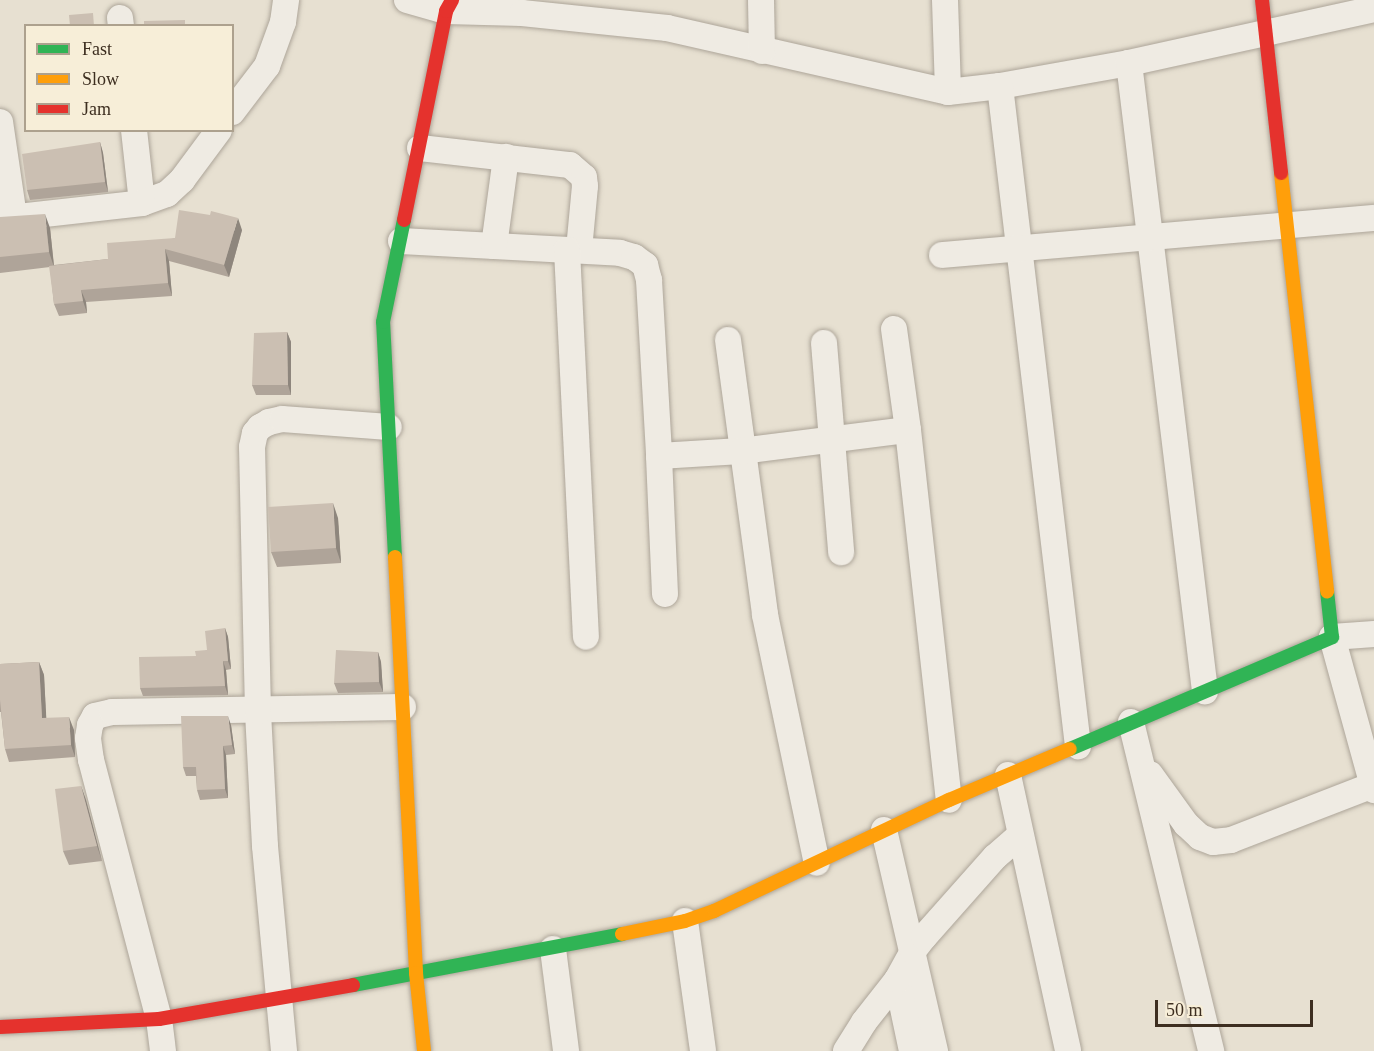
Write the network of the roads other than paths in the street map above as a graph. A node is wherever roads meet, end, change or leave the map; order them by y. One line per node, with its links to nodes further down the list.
1 (286, 0): 14 (street)
2 (407, 0): 6 (street)
3 (761, 0): 10 (street)
4 (945, 0): 13 (street)
5 (1262, 0): 9 (street)
6 (448, 4): 7 (street); 18 (street)
7 (522, 7): 10 (street)
8 (1374, 9): 9 (street)
9 (1266, 35): 11 (street); 23 (street)
10 (762, 51): 13 (street)
11 (1129, 63): 12 (street); 24 (street)
12 (1000, 86): 13 (street); 27 (street)
13 (948, 92)
14 (234, 109)
15 (0, 122): 21 (street)
16 (134, 132): 20 (street)
17 (218, 132): 20 (street)
18 (420, 148): 19 (street); 25 (street)
19 (506, 157): 26 (street); 28 (street)
20 (142, 203): 21 (street)
21 (7, 218)
22 (1374, 218): 23 (street)
23 (1285, 227): 24 (street); 42 (street)
24 (1151, 238): 27 (street); 43 (street)
25 (401, 241): 26 (street); 33 (street)
26 (494, 246): 28 (street)
27 (1017, 248): 29 (street); 47 (street)
28 (573, 250): 37 (street); 41 (street)
29 (942, 255)
30 (894, 329): 34 (street)
31 (728, 340): 36 (street)
32 (824, 343): 35 (street)
33 (389, 427): 44 (street); 45 (street)
34 (908, 430): 35 (street); 51 (street)
35 (831, 441): 36 (street); 38 (street)
36 (741, 451): 37 (street); 54 (street)
37 (659, 456): 39 (street)
38 (842, 552)
39 (665, 594)
40 (1374, 634): 42 (street)
41 (586, 636)
42 (1332, 637): 43 (street); 50 (street)
43 (1205, 691): 46 (street)
44 (403, 707): 45 (street); 58 (street)
45 (258, 711): 60 (street); 61 (street)
46 (1131, 722): 47 (street); 48 (street)
47 (1078, 746): 49 (street)
48 (1143, 764): 50 (street); 72 (street)
49 (1008, 775): 51 (street); 53 (street)
50 (1373, 787)
51 (949, 800): 52 (street)
52 (884, 830): 54 (street); 57 (street)
53 (1020, 835): 57 (street); 71 (street)
54 (817, 863): 55 (street)
55 (685, 921): 56 (street); 67 (street)
56 (553, 949): 58 (street); 66 (street)
57 (913, 951): 59 (street); 70 (street)
58 (416, 974): 60 (street); 65 (street)
59 (897, 980): 68 (street); 69 (street)
60 (279, 998): 61 (street); 64 (street)
61 (159, 1019): 62 (street); 63 (street)
62 (0, 1027)
63 (164, 1051)
64 (284, 1051)
65 (424, 1051)
66 (566, 1051)
67 (703, 1051)
68 (846, 1051)
69 (912, 1051)
70 (935, 1051)
71 (1068, 1051)
72 (1211, 1051)

